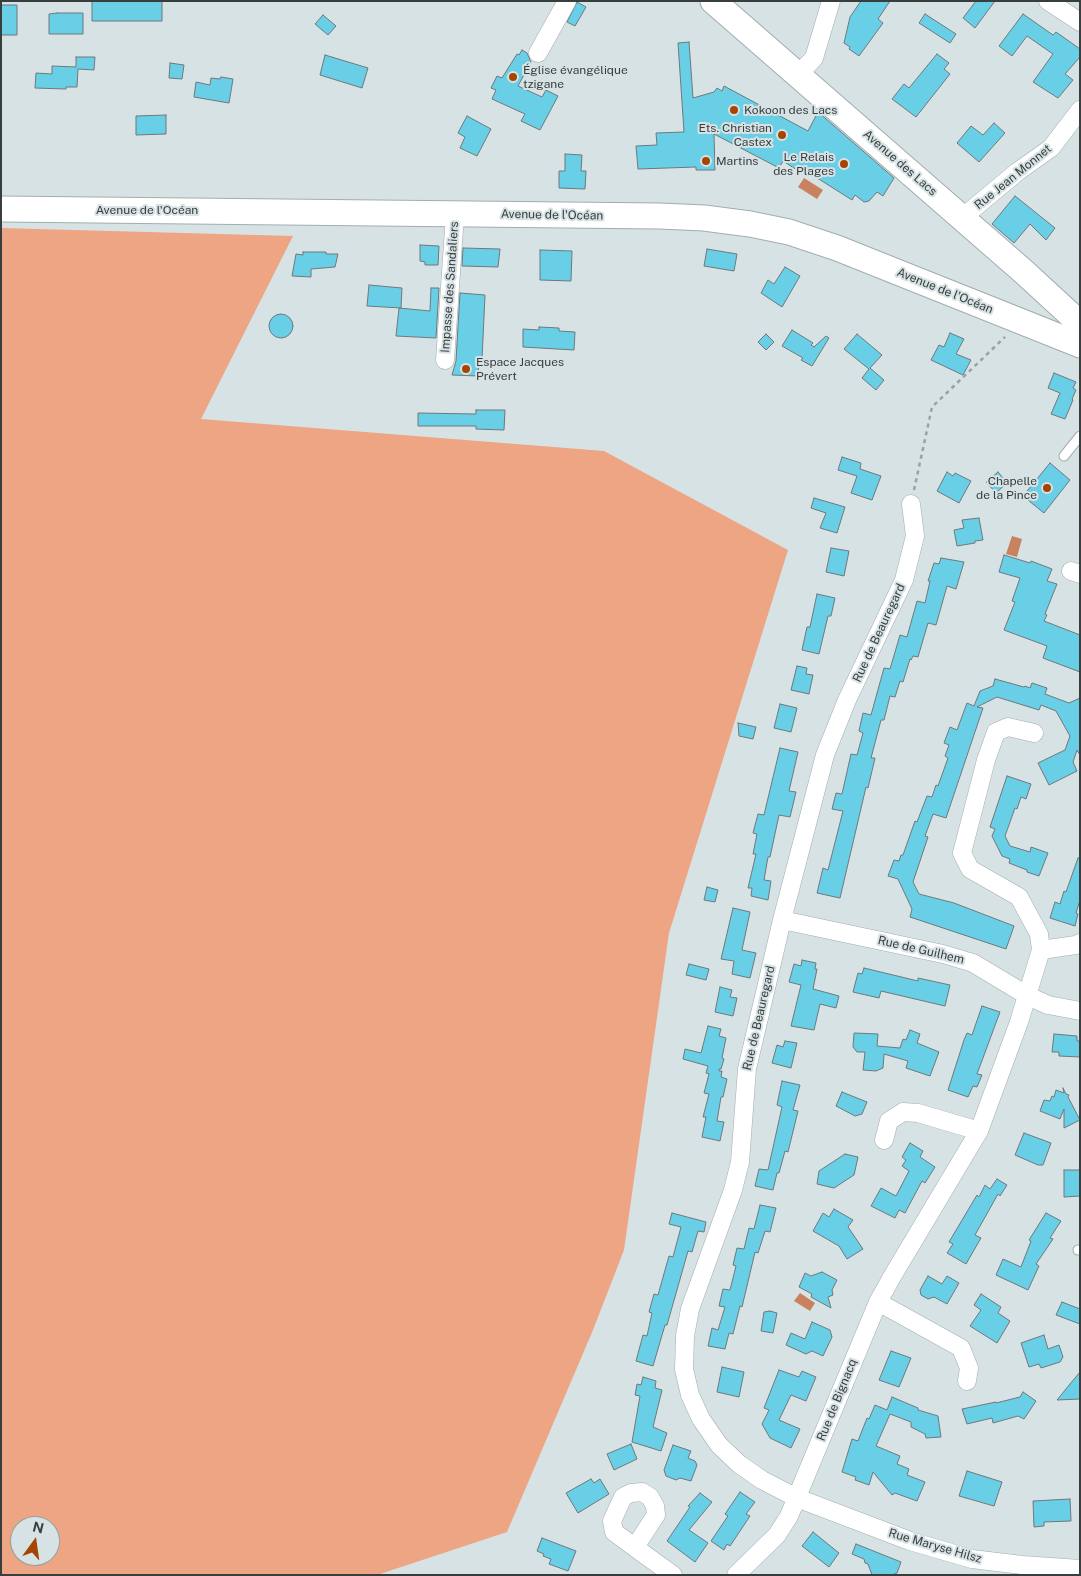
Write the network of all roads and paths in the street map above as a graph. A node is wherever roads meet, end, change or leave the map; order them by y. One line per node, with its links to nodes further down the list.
1 (567, 1): 6 (street)
2 (713, 1): 7 (main road, Avenue des Lacs)
3 (831, 1): 7 (street)
4 (1048, 1): 5 (street)
5 (1080, 22)
6 (538, 53)
7 (798, 75): 11 (main road, Avenue des Lacs)
8 (1080, 110): 11 (street, Rue Jean Monnet)
9 (1, 209): 10 (main road, Avenue de l'Océan)
10 (455, 214): 12 (main road, Avenue de l'Océan); 15 (street, Impasse des Sandaliers)
11 (962, 218): 13 (main road, Avenue des Lacs)
12 (1021, 322): 14 (main road, Avenue de l'Océan); 18 (path)
13 (1080, 331)
14 (1080, 345)
15 (445, 360)
16 (1080, 436): 17 (lane)
17 (1064, 456)
18 (911, 504): 20 (street, Rue de Beauregard)
19 (1034, 733): 22 (street)
20 (782, 920): 23 (street, Rue de Guilhem); 29 (street, Rue de Beauregard)
21 (1080, 942): 22 (street)
22 (1041, 950): 23 (street, Rue de Bignacq)
23 (1028, 996): 24 (street, Rue de Guilhem); 25 (street, Rue de Bignacq)
24 (1080, 1011)
25 (978, 1131): 26 (street); 27 (street, Rue de Bignacq)
26 (884, 1140)
27 (878, 1302): 28 (street); 29 (street, Rue de Bignacq)
28 (967, 1381)
29 (797, 1498): 31 (street, Rue Maryse Hilsz); 33 (street, Rue de Bignacq)
30 (635, 1547): 32 (street)
31 (1080, 1569)
32 (673, 1575)
33 (736, 1575)

